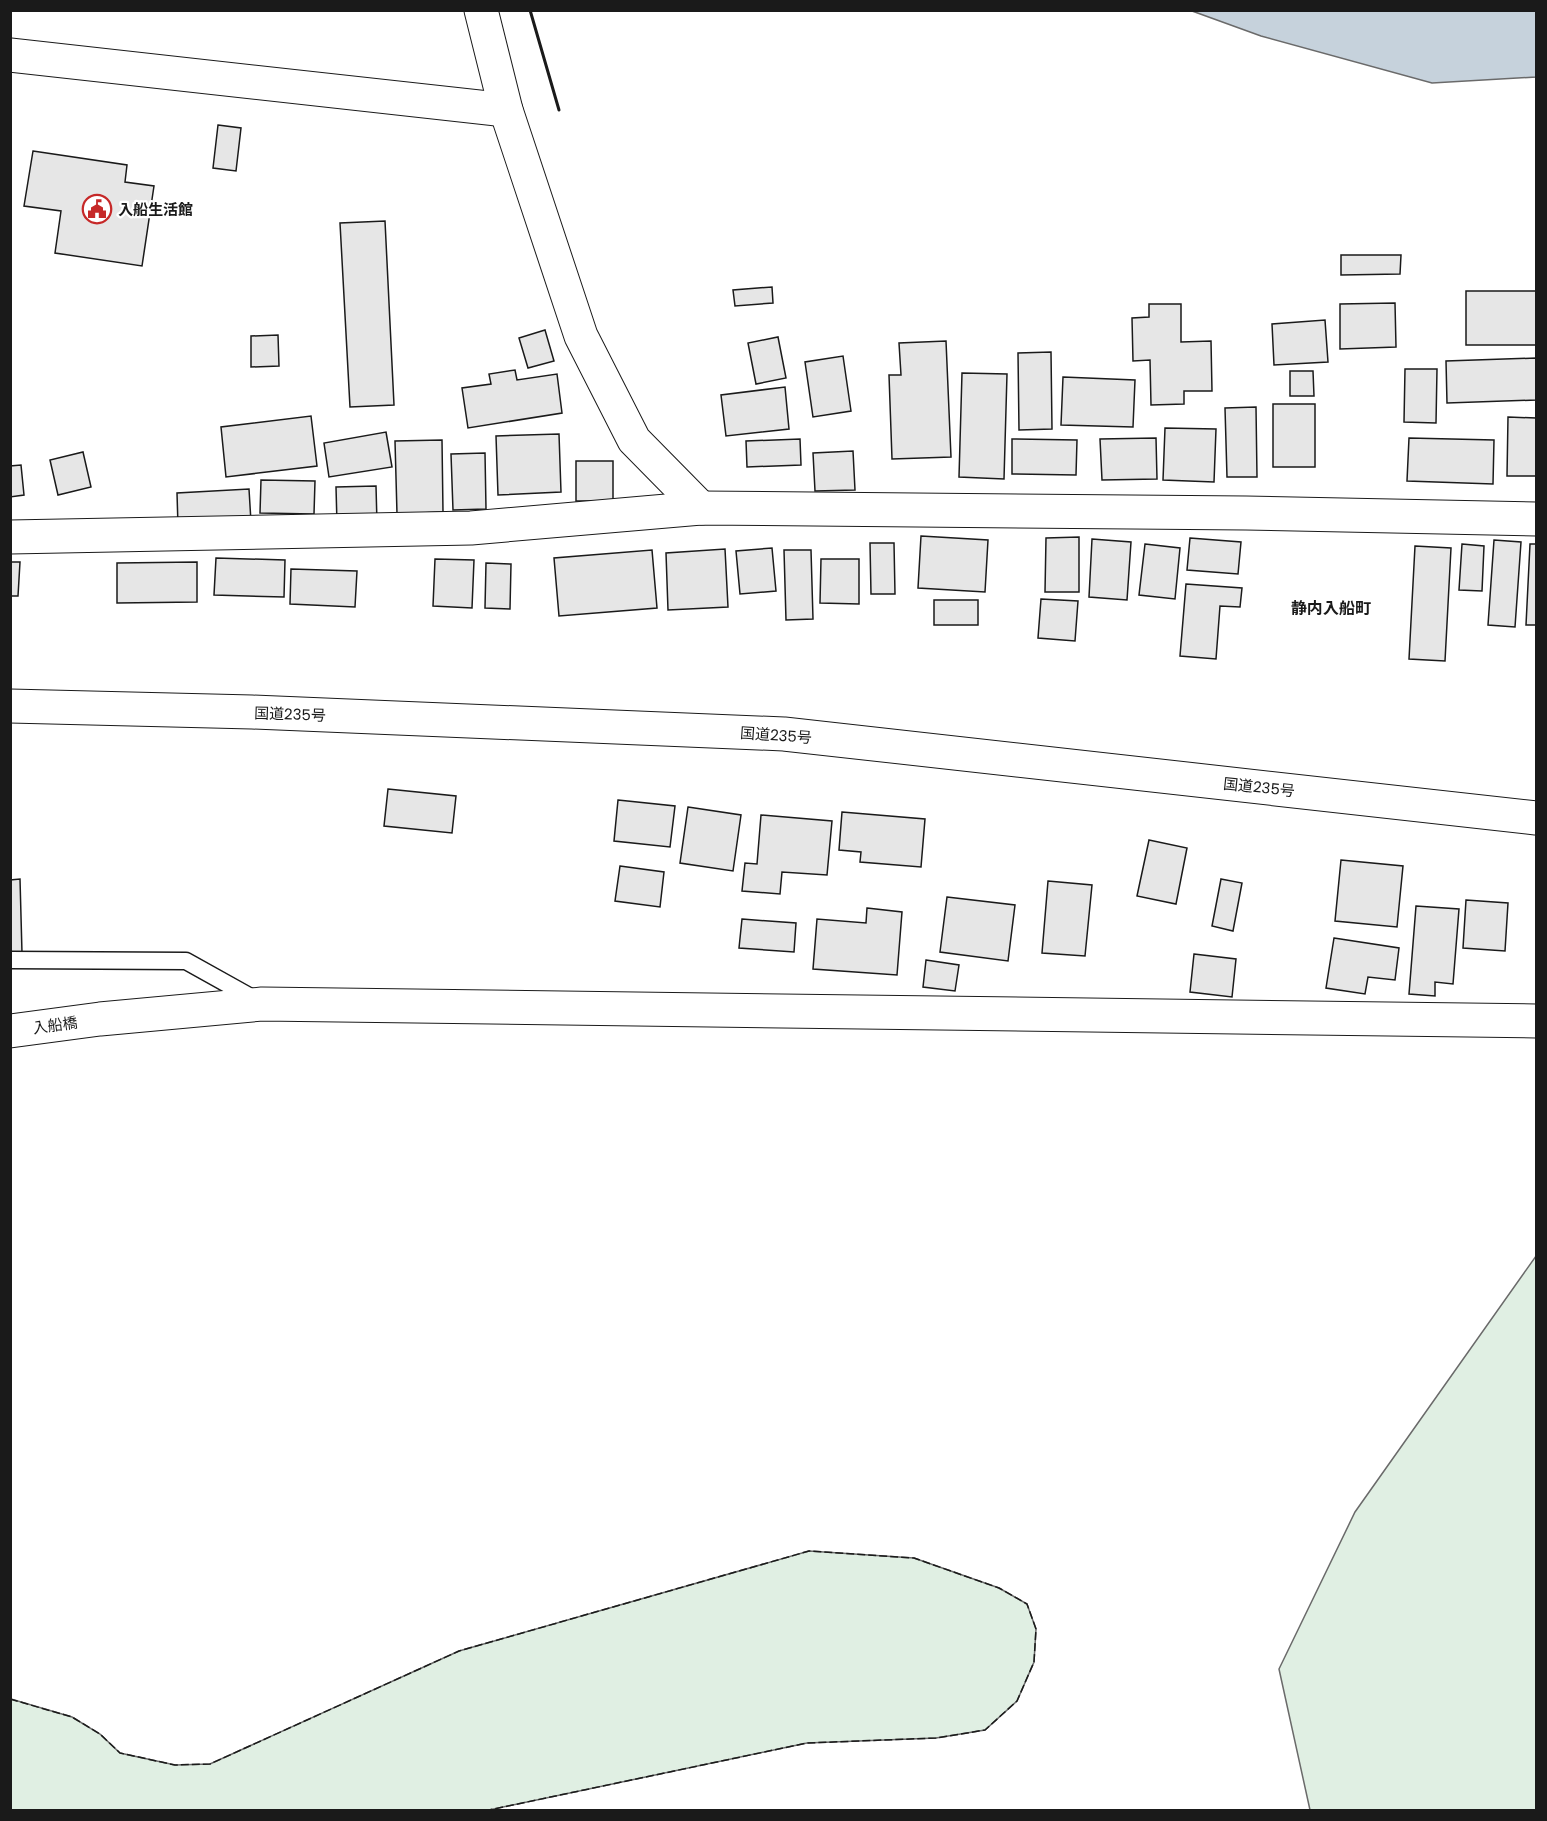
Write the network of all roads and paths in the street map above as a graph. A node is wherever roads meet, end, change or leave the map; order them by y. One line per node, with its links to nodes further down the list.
1 (481, 10): 3 (main road)
2 (10, 55): 3 (main road)
3 (506, 110): 4 (main road)
4 (700, 508): 5 (main road); 6 (main road)
5 (1536, 519)
6 (10, 537)
7 (10, 706): 8 (main road, 国道235号)
8 (1536, 818)
9 (10, 960): 10 (lane)
10 (262, 1004): 11 (main road, 入船橋); 12 (main road, 入船橋)
11 (1536, 1021)
12 (10, 1031)

